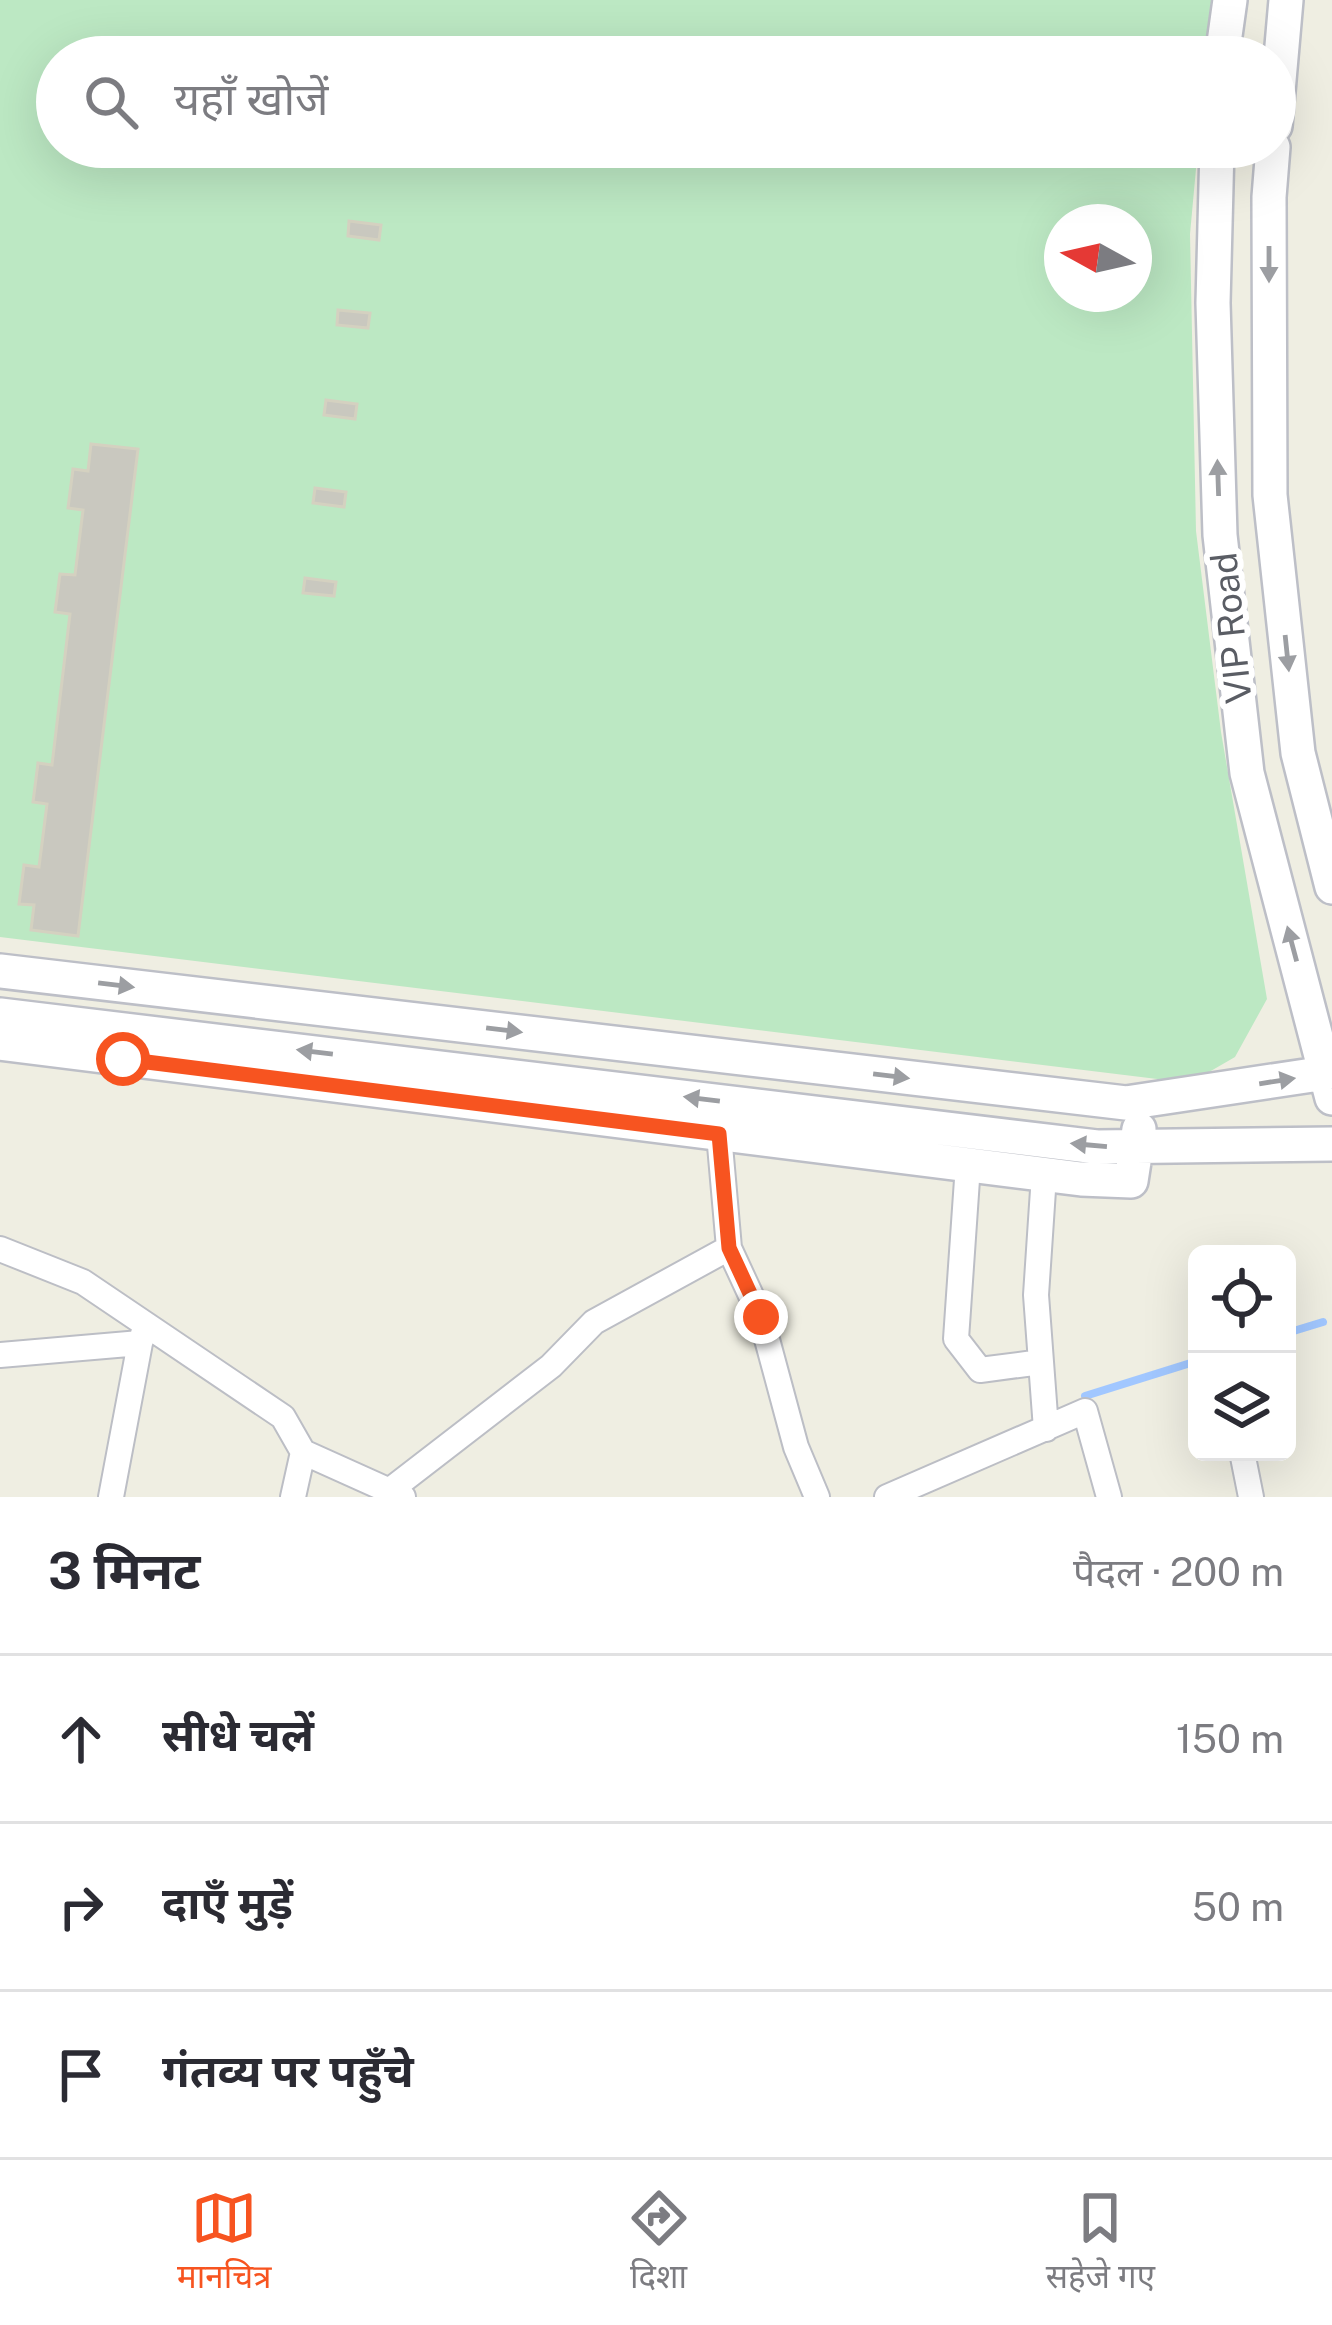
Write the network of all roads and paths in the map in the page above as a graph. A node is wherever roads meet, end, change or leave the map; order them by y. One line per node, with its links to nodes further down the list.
1 (1230, 0): 3 (street)
2 (1286, 0): 4 (street)
3 (1225, 36)
4 (1283, 36)
5 (1216, 168): 11 (street, VIP Road, one-way to 5)
6 (1271, 168): 7 (street, VIP Road, one-way to 7)
7 (1332, 887)
8 (0, 971): 12 (street, one-way to 12)
9 (0, 1015): 15 (street, one-way to 9)
10 (0, 1043): 13 (street)
11 (1330, 1081): 12 (street, one-way to 11)
12 (1140, 1103): 15 (street)
13 (719, 1134): 16 (street); 18 (street)
14 (1332, 1144): 15 (street)
15 (1138, 1146): 17 (street)
16 (968, 1165): 17 (street); 22 (street)
17 (1044, 1175): 22 (street)
18 (729, 1248): 26 (street); 29 (street)
19 (0, 1249): 20 (street)
20 (143, 1334): 21 (street); 24 (street); 27 (street)
21 (0, 1355)
22 (1041, 1362): 23 (street)
23 (1046, 1429): 30 (street); 31 (street)
24 (303, 1452): 26 (street); 28 (street)
25 (1244, 1461): 32 (street)
26 (396, 1494)
27 (111, 1497)
28 (293, 1497)
29 (818, 1497)
30 (886, 1497)
31 (1109, 1497)
32 (1251, 1497)

